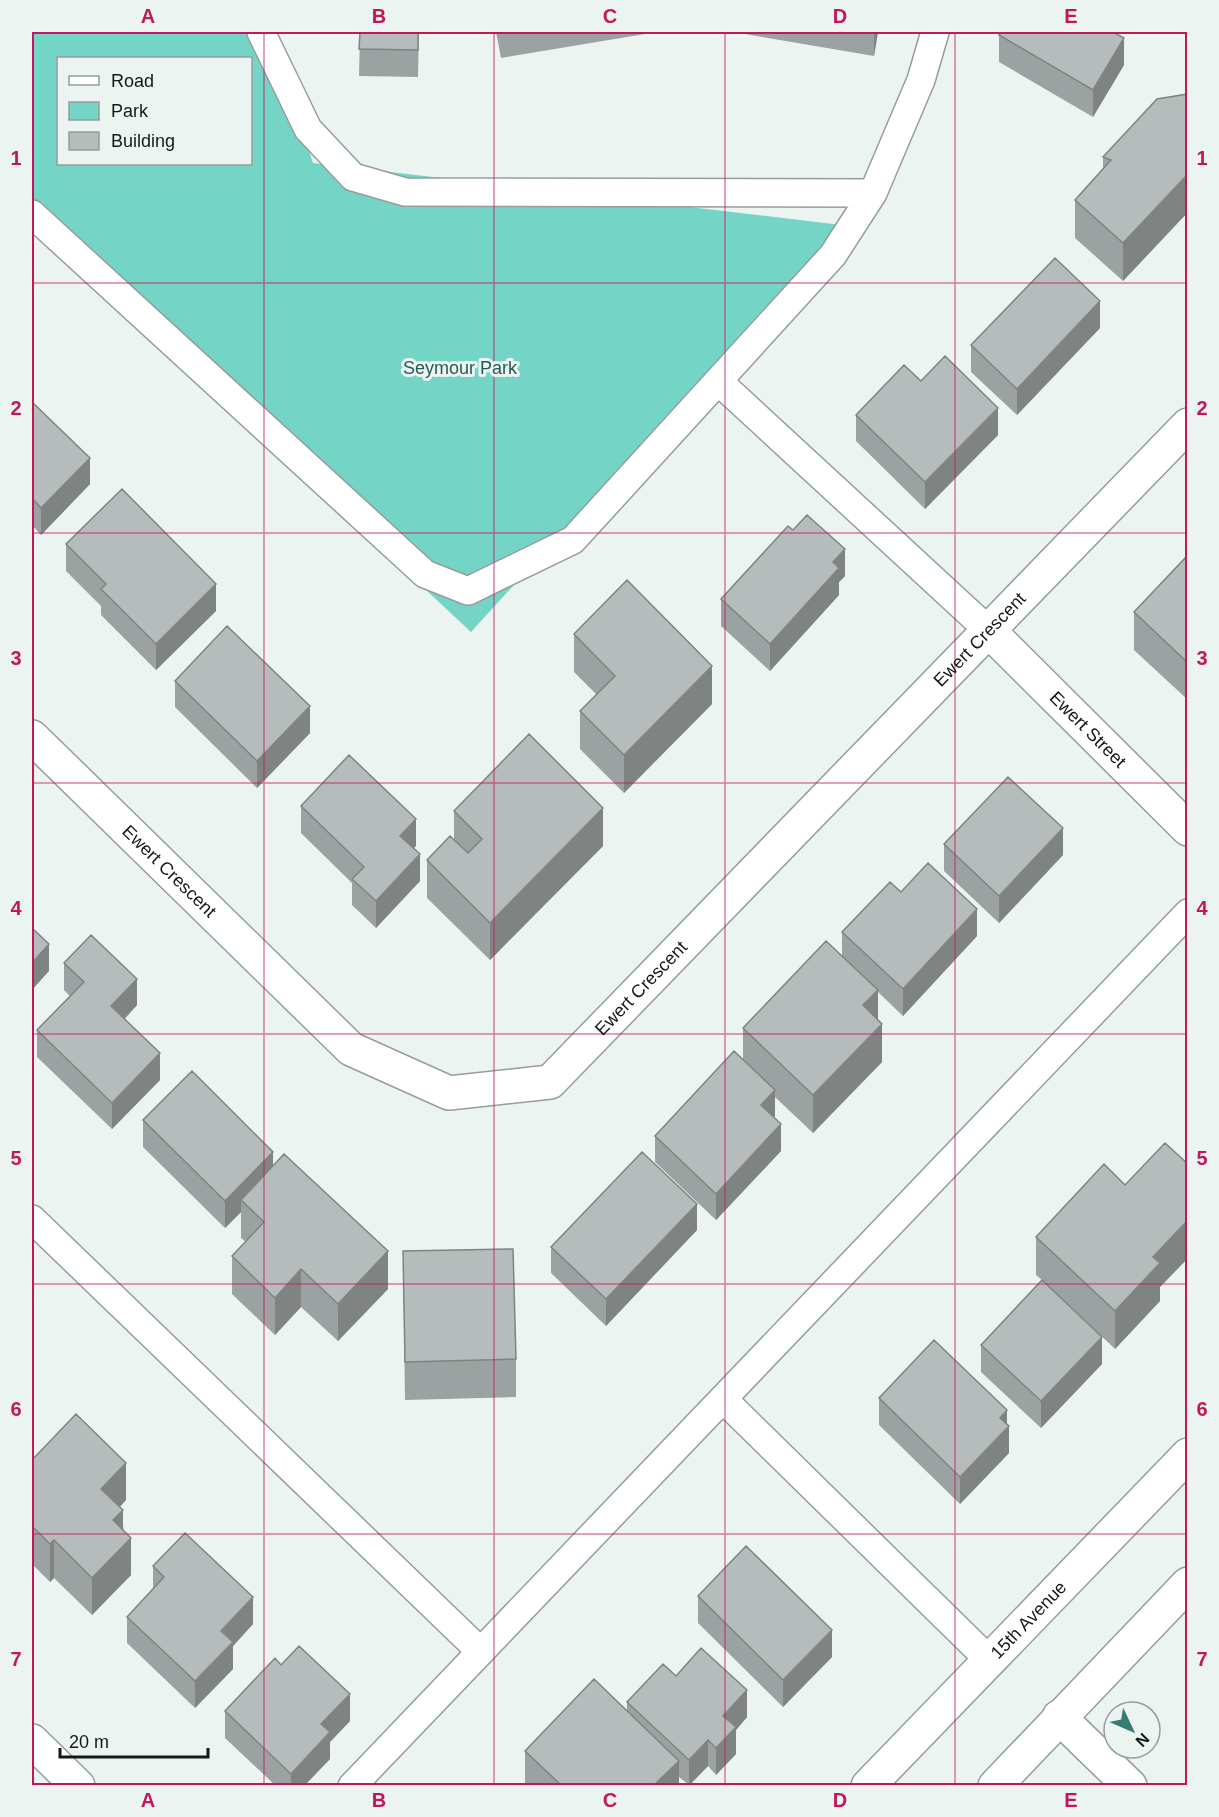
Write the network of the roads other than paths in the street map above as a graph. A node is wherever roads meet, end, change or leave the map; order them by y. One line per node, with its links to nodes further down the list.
1 (261, 32): 3 (lane)
2 (935, 32): 3 (lane)
3 (873, 193): 5 (lane)
4 (32, 214): 5 (lane)
5 (718, 381): 7 (lane)
6 (1188, 425): 7 (street, Ewert Crescent)
7 (988, 630): 8 (street, Ewert Crescent); 9 (street, Ewert Street)
8 (32, 737)
9 (1188, 829)
10 (1188, 913): 12 (lane)
11 (32, 1220): 15 (lane)
12 (723, 1399): 15 (lane); 16 (lane)
13 (1188, 1455): 16 (street, 15th Avenue)
14 (1188, 1584): 17 (street)
15 (480, 1651): 20 (lane)
16 (989, 1660): 21 (street, 15th Avenue)
17 (1059, 1717): 22 (street); 23 (street)
18 (32, 1741): 19 (street)
19 (78, 1785)
20 (352, 1785)
21 (868, 1785)
22 (995, 1785)
23 (1130, 1785)

